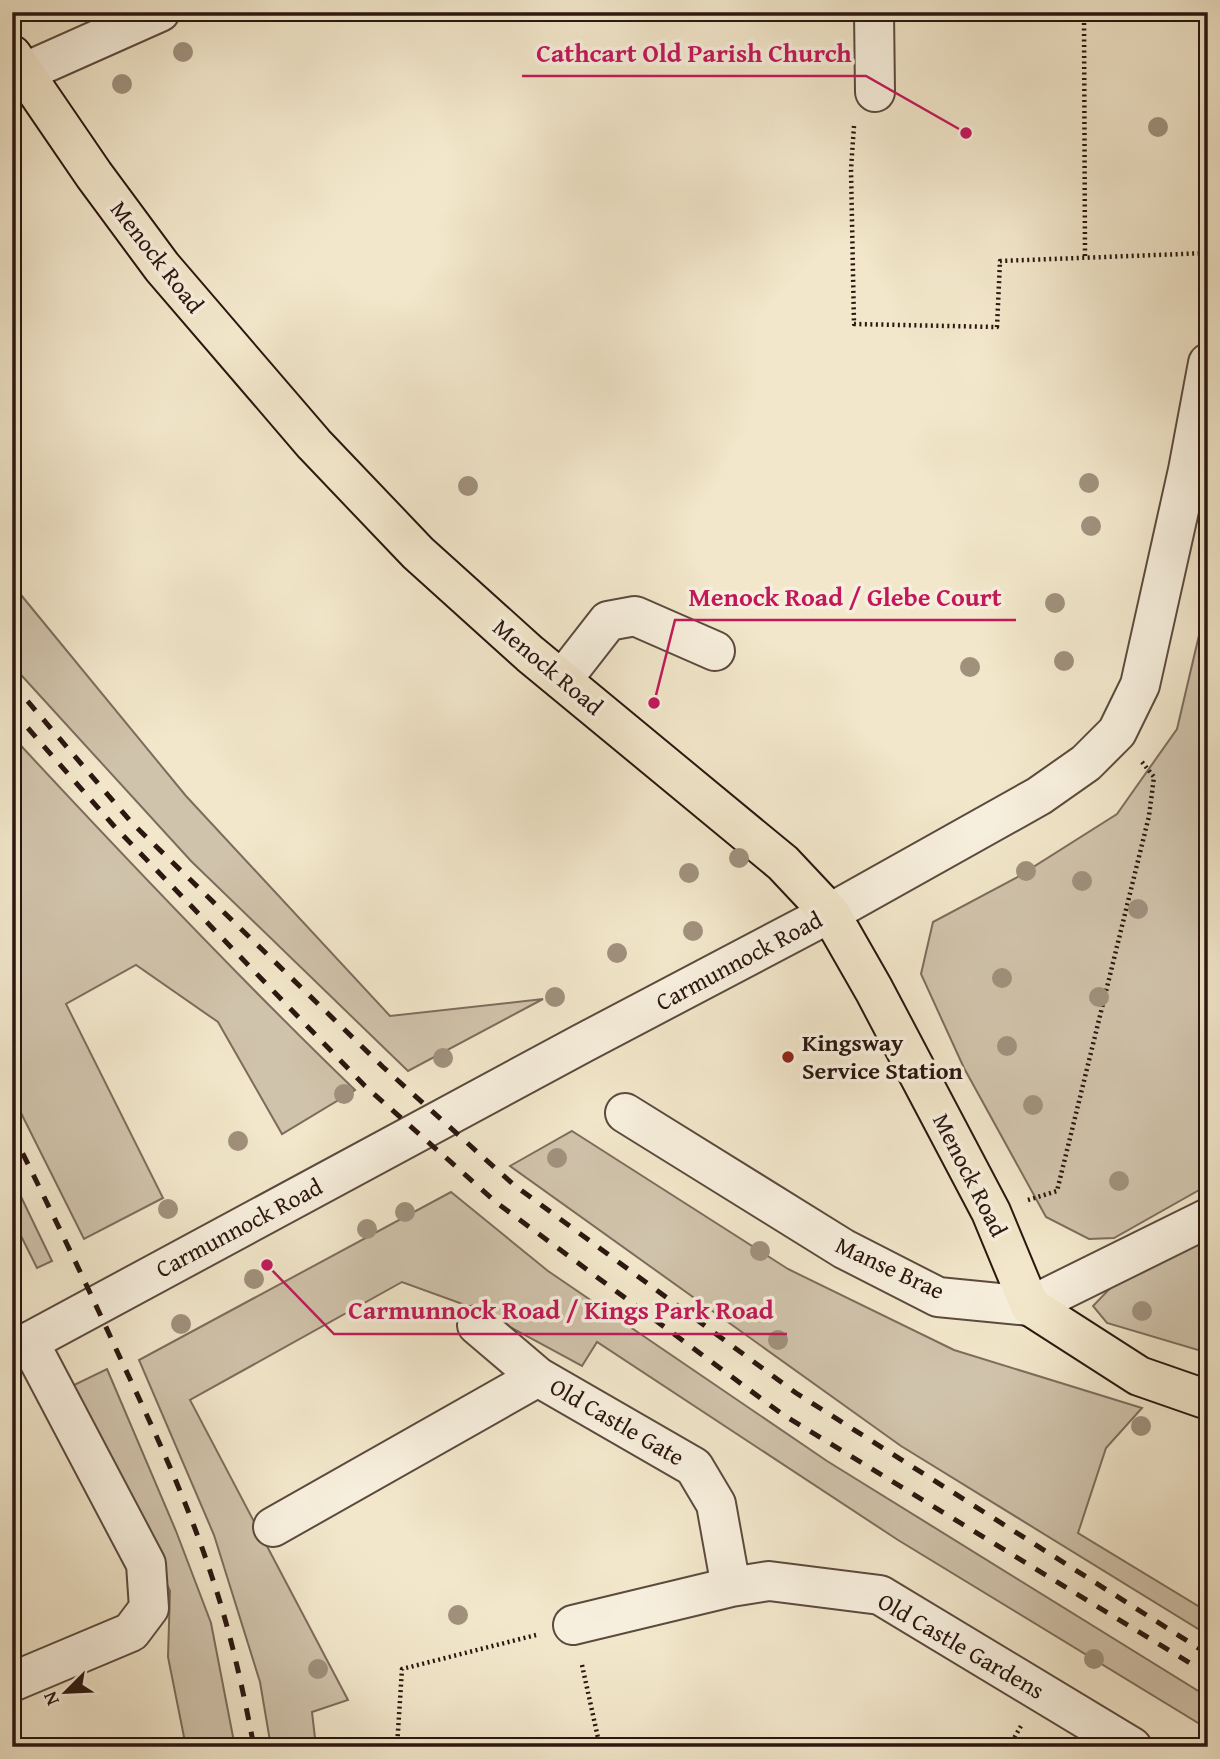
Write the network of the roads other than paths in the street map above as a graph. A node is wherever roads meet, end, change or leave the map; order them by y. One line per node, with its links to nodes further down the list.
1 (160, 12): 3 (street)
2 (874, 12): 4 (street)
3 (18, 64): 7 (main road, Menock Road)
4 (874, 92)
5 (1208, 363): 8 (street, Carmunnock Road)
6 (715, 651): 7 (street)
7 (562, 680): 8 (main road, Menock Road)
8 (830, 913): 11 (main road, Menock Road); 13 (street, Carmunnock Road)
9 (625, 1113): 11 (street, Manse Brae)
10 (1208, 1219): 11 (street)
11 (1030, 1306): 15 (main road, Manse Brae)
12 (477, 1325): 14 (street, Old Castle Gate)
13 (21, 1347): 19 (street)
14 (538, 1377): 16 (street, Old Castle Gate); 17 (street, Old Castle Gate)
15 (1208, 1400)
16 (273, 1527)
17 (731, 1587): 18 (street, Old Castle Gardens); 20 (street, Old Castle Gardens)
18 (573, 1625)
19 (12, 1682)
20 (1132, 1747)

